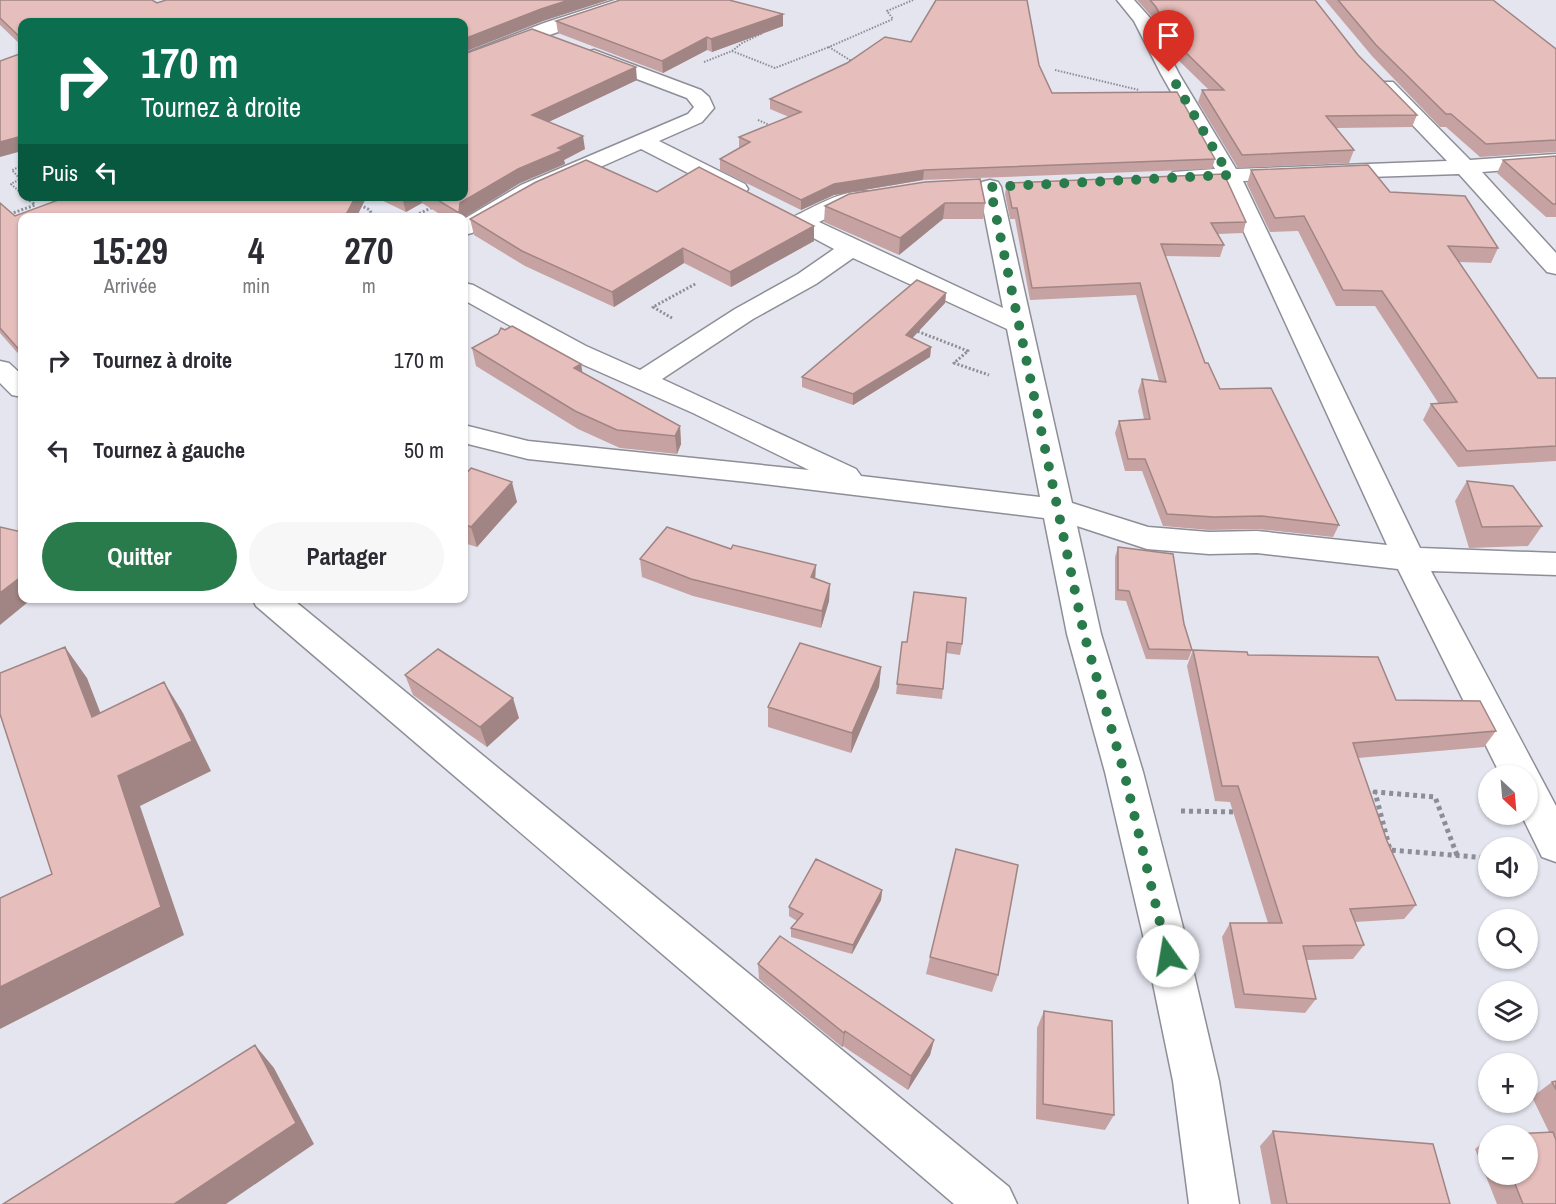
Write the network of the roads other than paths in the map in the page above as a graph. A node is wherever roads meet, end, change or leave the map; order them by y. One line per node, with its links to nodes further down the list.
1 (632, 0): 3 (street)
2 (1125, 0): 9 (street)
3 (534, 33): 4 (street); 6 (street)
4 (468, 58)
5 (1371, 70): 8 (street)
6 (642, 141): 13 (street); 16 (street)
7 (1556, 160): 8 (street)
8 (1465, 167): 9 (street); 18 (street)
9 (1229, 175): 10 (street); 27 (street)
10 (1157, 178)
11 (991, 187): 20 (street)
12 (888, 194): 15 (street)
13 (758, 200)
14 (780, 211): 15 (street)
15 (801, 222): 17 (street)
16 (468, 226)
17 (851, 248): 20 (street); 22 (street)
18 (1556, 267)
19 (468, 292): 22 (street)
20 (1017, 324): 26 (street)
21 (0, 369): 23 (street)
22 (643, 380): 25 (street)
23 (18, 385)
24 (468, 435): 25 (street)
25 (875, 489): 26 (street)
26 (1060, 510): 27 (street); 34 (street)
27 (1409, 559): 28 (street); 30 (street)
28 (1556, 564)
29 (274, 603): 33 (street)
30 (1514, 765)
31 (1538, 810): 32 (street)
32 (1556, 845)
33 (992, 1204)
34 (1214, 1204)

